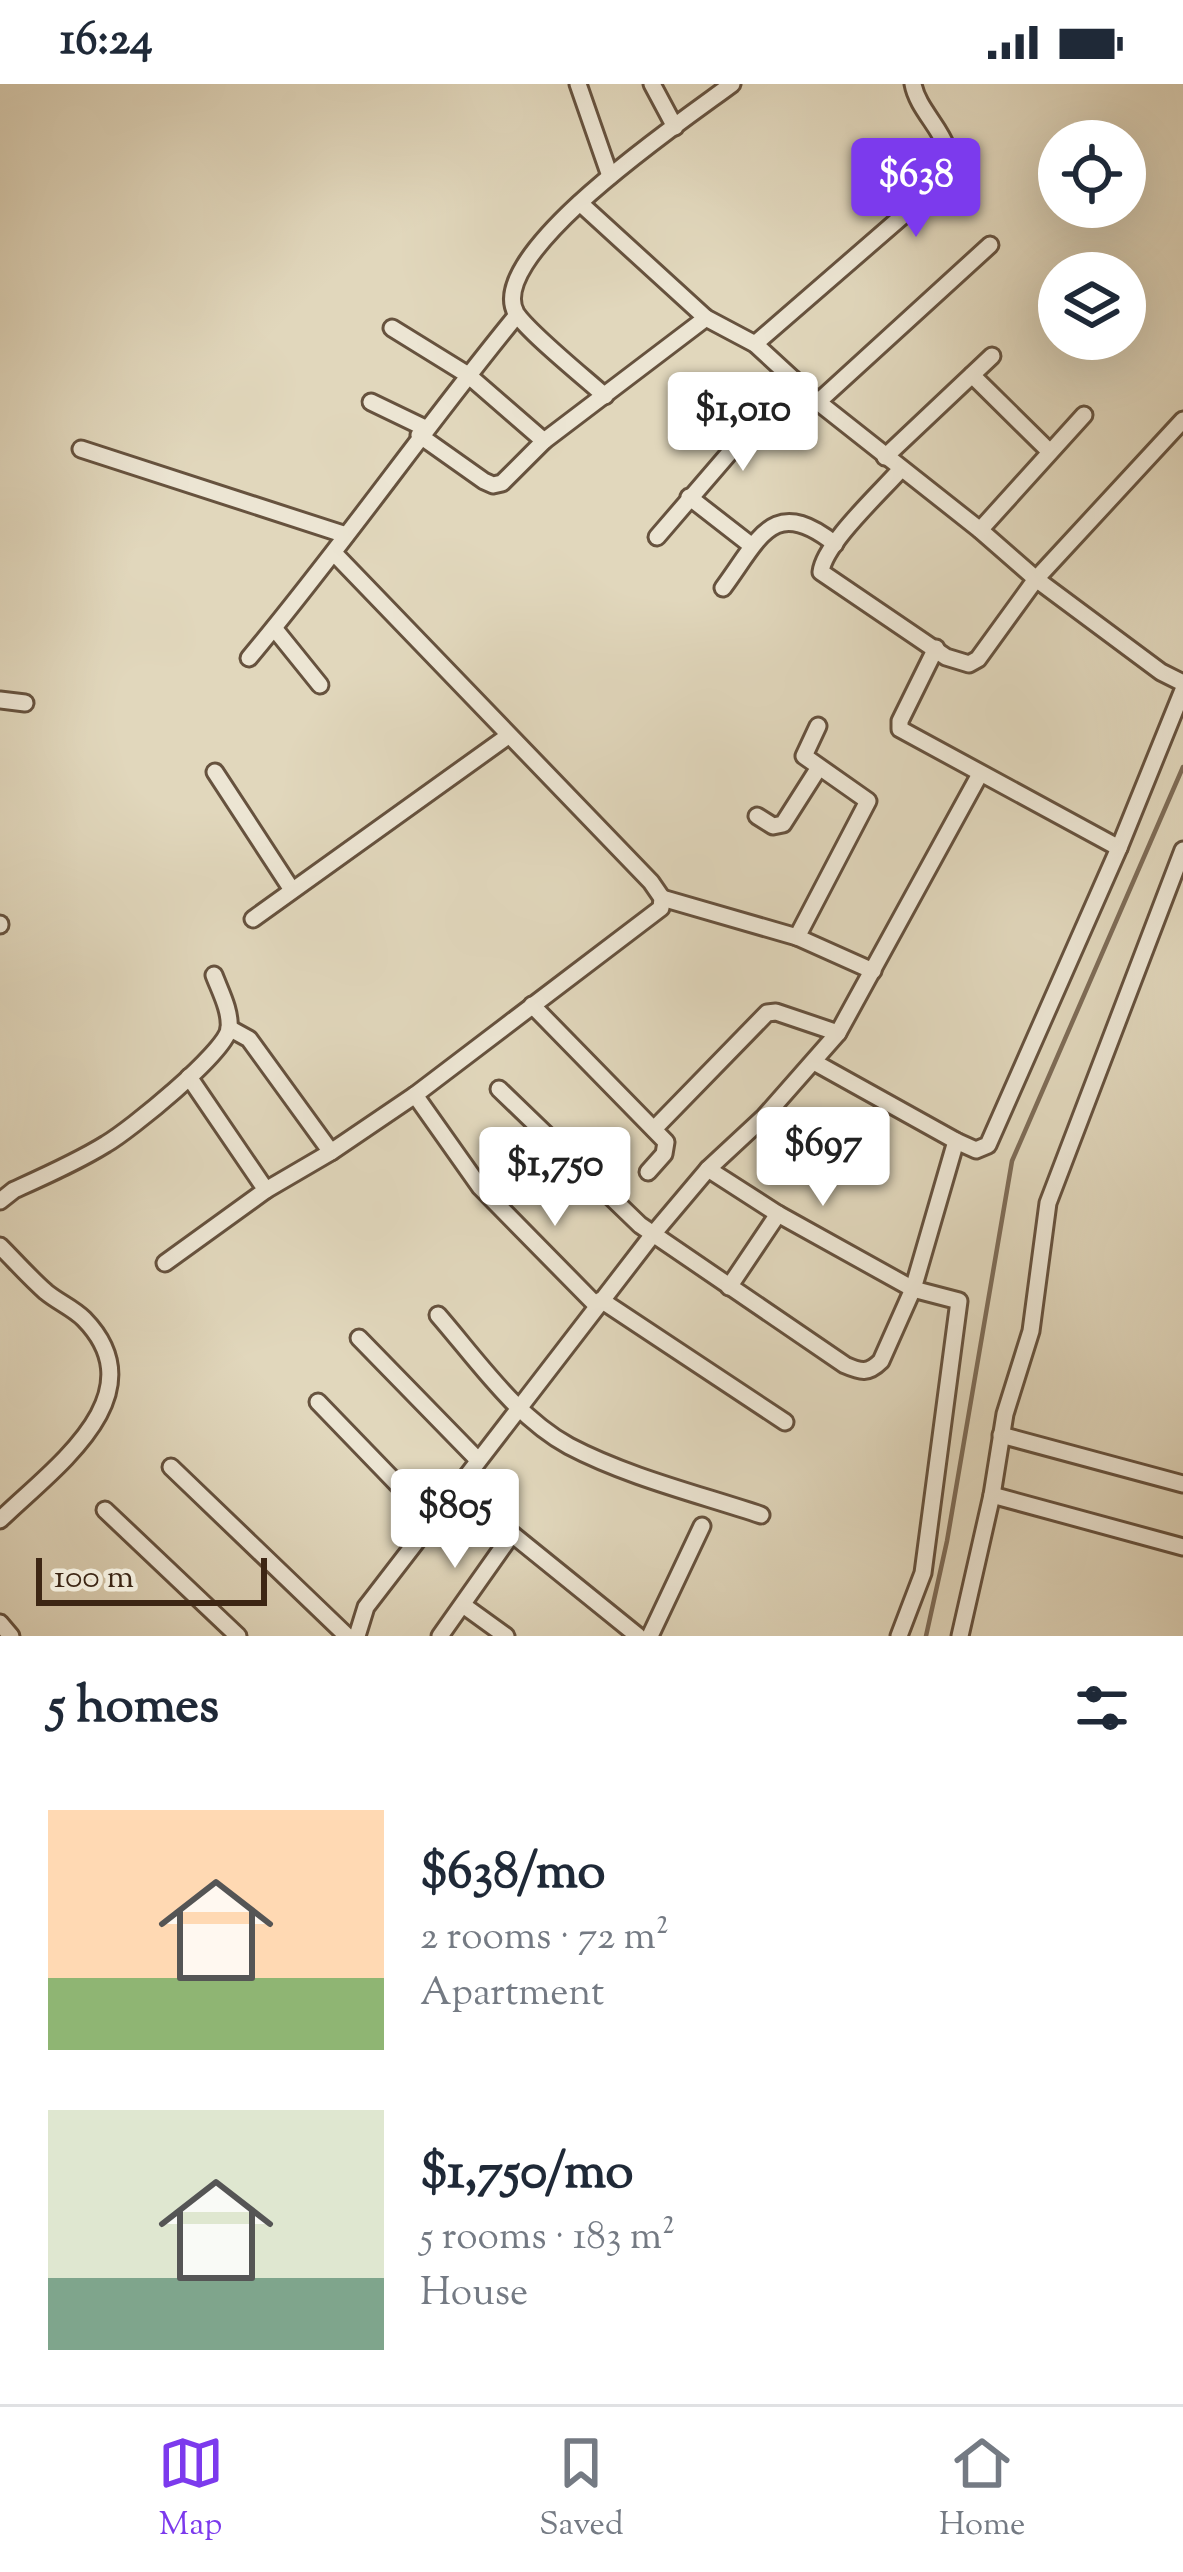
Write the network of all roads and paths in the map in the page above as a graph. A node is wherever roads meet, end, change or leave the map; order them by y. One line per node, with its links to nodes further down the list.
1 (578, 84): 6 (street)
2 (652, 84): 5 (street)
3 (732, 84): 5 (street)
4 (913, 84): 12 (street)
5 (675, 127): 6 (street)
6 (610, 176): 7 (street)
7 (580, 202): 9 (street); 10 (street)
8 (990, 245): 19 (street)
9 (517, 314): 14 (street); 17 (street)
10 (706, 318): 12 (street); 17 (street)
11 (392, 328): 14 (street)
12 (754, 344): 16 (street)
13 (992, 356): 15 (street)
14 (468, 375): 22 (street); 23 (street)
15 (972, 375): 25 (street); 26 (street)
16 (793, 379): 19 (street); 28 (street)
17 (605, 396): 23 (street)
18 (370, 402): 22 (street)
19 (818, 402): 26 (street)
20 (1084, 415): 25 (street)
21 (1183, 420): 35 (street)
22 (422, 432): 23 (street); 30 (street)
23 (544, 442)
24 (80, 449): 30 (street)
25 (1049, 452): 29 (street)
26 (885, 457): 27 (street)
27 (901, 469): 29 (street); 32 (street)
28 (689, 497): 31 (street); 33 (street)
29 (980, 530): 35 (street)
30 (346, 535): 34 (street)
31 (657, 537)
32 (836, 544): 33 (street); 38 (street)
33 (752, 546): 36 (street)
34 (334, 553): 37 (street); 45 (street)
35 (1036, 579): 38 (street); 41 (street)
36 (724, 588)
37 (274, 628): 39 (street); 40 (street)
38 (936, 648): 48 (street)
39 (249, 658)
40 (320, 685)
41 (1183, 687): 50 (street)
42 (0, 700): 43 (street)
43 (25, 703)
44 (818, 727): 46 (street)
45 (508, 736): 52 (street); 53 (street)
46 (818, 769): 49 (street); 55 (street)
47 (215, 772): 52 (street)
48 (980, 774): 50 (street); 56 (street)
49 (757, 816)
50 (1119, 848): 66 (street)
51 (1183, 850): 84 (street)
52 (292, 890): 54 (street)
53 (662, 898): 55 (street); 58 (street)
54 (253, 920)
55 (797, 938): 56 (street)
56 (873, 971): 60 (street)
57 (214, 975): 59 (street)
58 (532, 1005): 64 (street); 65 (street)
59 (229, 1028): 62 (street); 67 (street)
60 (838, 1033): 61 (street); 65 (street)
61 (814, 1062): 66 (street); 68 (street)
62 (189, 1077): 70 (street); 71 (street)
63 (499, 1089): 73 (street)
64 (415, 1095): 67 (street); 78 (street)
65 (654, 1129): 69 (street)
66 (956, 1141): 77 (street)
67 (331, 1152): 70 (street)
68 (708, 1169): 72 (street); 73 (street)
69 (648, 1172)
70 (266, 1190): 75 (street)
71 (0, 1201)
72 (778, 1214): 76 (street); 77 (street)
73 (654, 1233): 76 (street); 78 (street)
74 (0, 1246): 93 (street)
75 (165, 1263)
76 (729, 1288): 77 (street)
77 (913, 1289): 107 (street)
78 (598, 1303): 82 (street); 83 (street)
79 (439, 1315): 82 (street)
80 (359, 1338): 85 (street)
81 (318, 1402): 92 (street)
82 (518, 1406): 85 (street); 91 (street)
83 (785, 1422)
84 (1001, 1435): 88 (street); 89 (street)
85 (477, 1459): 87 (street)
86 (170, 1467): 101 (street)
87 (460, 1480): 92 (street); 95 (street)
88 (1183, 1484)
89 (992, 1495): 96 (street); 108 (street)
90 (105, 1510): 100 (street)
91 (761, 1515)
92 (430, 1519): 102 (street)
93 (0, 1520)
94 (702, 1526): 106 (street)
95 (512, 1534): 97 (street); 105 (street)
96 (1183, 1547)
97 (463, 1605): 103 (street); 104 (street)
98 (0, 1623): 99 (street)
99 (11, 1636)
100 (238, 1636)
101 (347, 1636)
102 (357, 1636)
103 (440, 1636)
104 (506, 1636)
105 (638, 1636)
106 (650, 1636)
107 (898, 1636)
108 (960, 1636)

